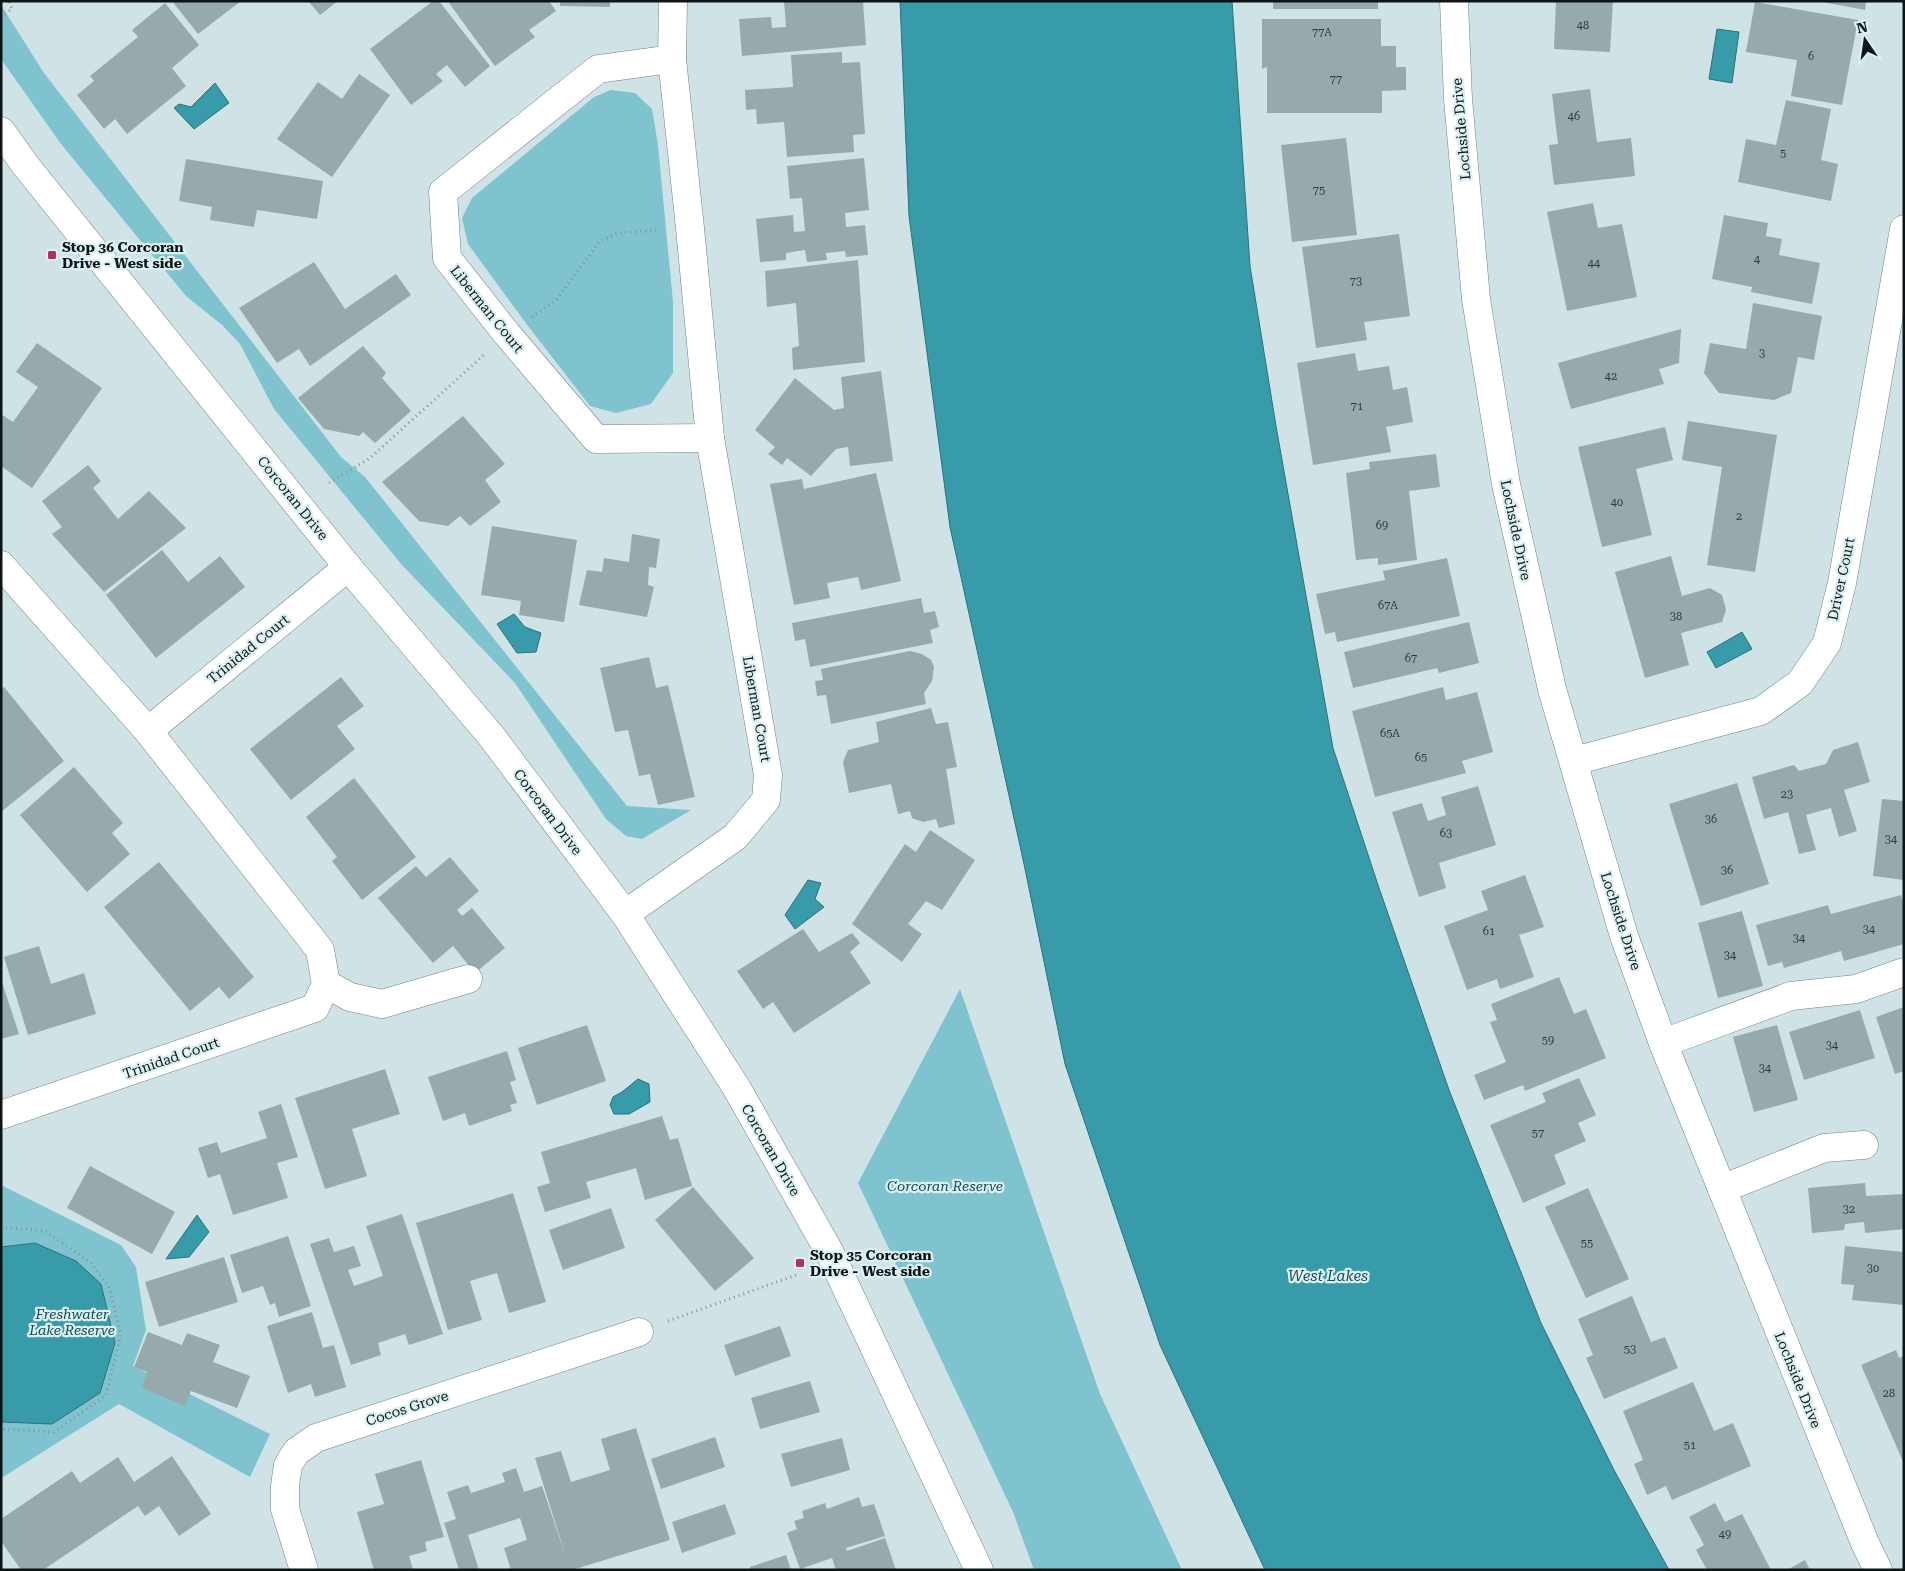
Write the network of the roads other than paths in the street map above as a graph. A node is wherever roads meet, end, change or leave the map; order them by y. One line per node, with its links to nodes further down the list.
1 (673, 1): 3 (street, Liberman Court)
2 (1454, 1): 10 (street, Lochside Drive)
3 (672, 59): 6 (street, Liberman Court); 6 (street, Liberman Court)
4 (1, 131): 8 (street, Corcoran Drive)
5 (1904, 229): 10 (street, Driver Court)
6 (710, 438): 11 (street, Liberman Court)
7 (1, 565): 9 (street)
8 (348, 568): 9 (street, Trinidad Court); 11 (street, Corcoran Drive)
9 (148, 731): 14 (street)
10 (1574, 761): 15 (street, Lochside Drive)
11 (625, 914): 21 (street, Corcoran Drive)
12 (1904, 972): 15 (street)
13 (468, 979): 14 (street)
14 (326, 984): 16 (street, Trinidad Court)
15 (1663, 1043): 18 (street, Lochside Drive)
16 (1, 1116)
17 (1864, 1146): 18 (street)
18 (1722, 1189): 22 (street, Lochside Drive)
19 (639, 1332): 20 (street, Cocos Grove)
20 (304, 1570)
21 (979, 1570)
22 (1878, 1570)

